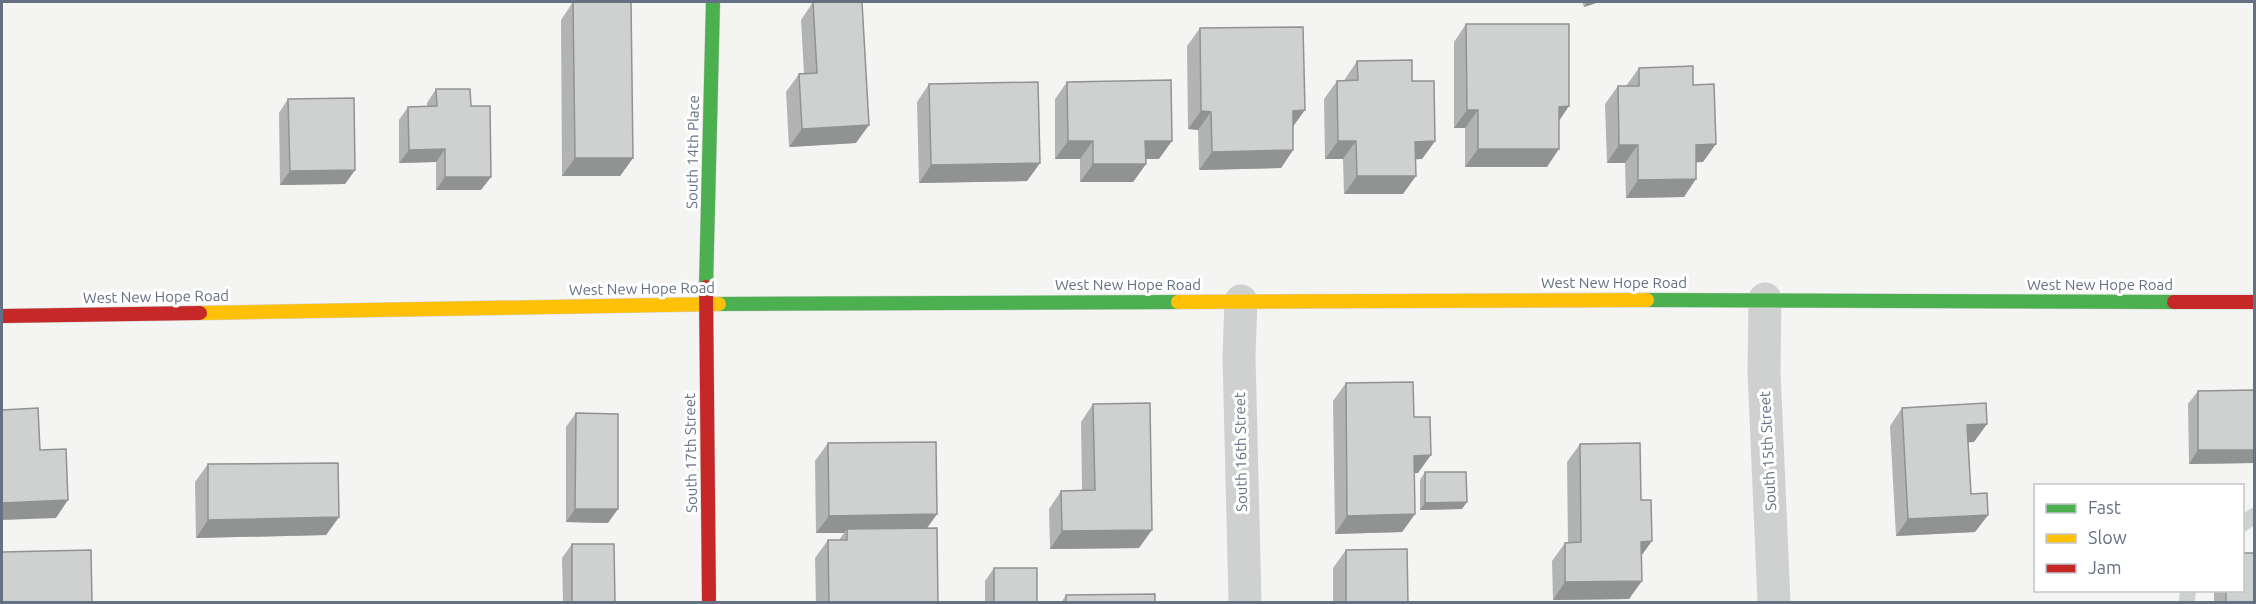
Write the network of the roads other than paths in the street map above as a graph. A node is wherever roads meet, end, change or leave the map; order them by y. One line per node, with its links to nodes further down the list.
1 (713, 2): 5 (main road, South 14th Place)
2 (1766, 299): 3 (main road, West New Hope Road); 4 (main road, West New Hope Road); 9 (street, South 15th Street)
3 (1241, 301): 5 (main road, West New Hope Road); 8 (street, South 16th Street)
4 (2254, 302)
5 (706, 304): 6 (main road, West New Hope Road); 7 (main road, South 17th Street)
6 (2, 316)
7 (709, 603)
8 (1245, 603)
9 (1774, 603)

